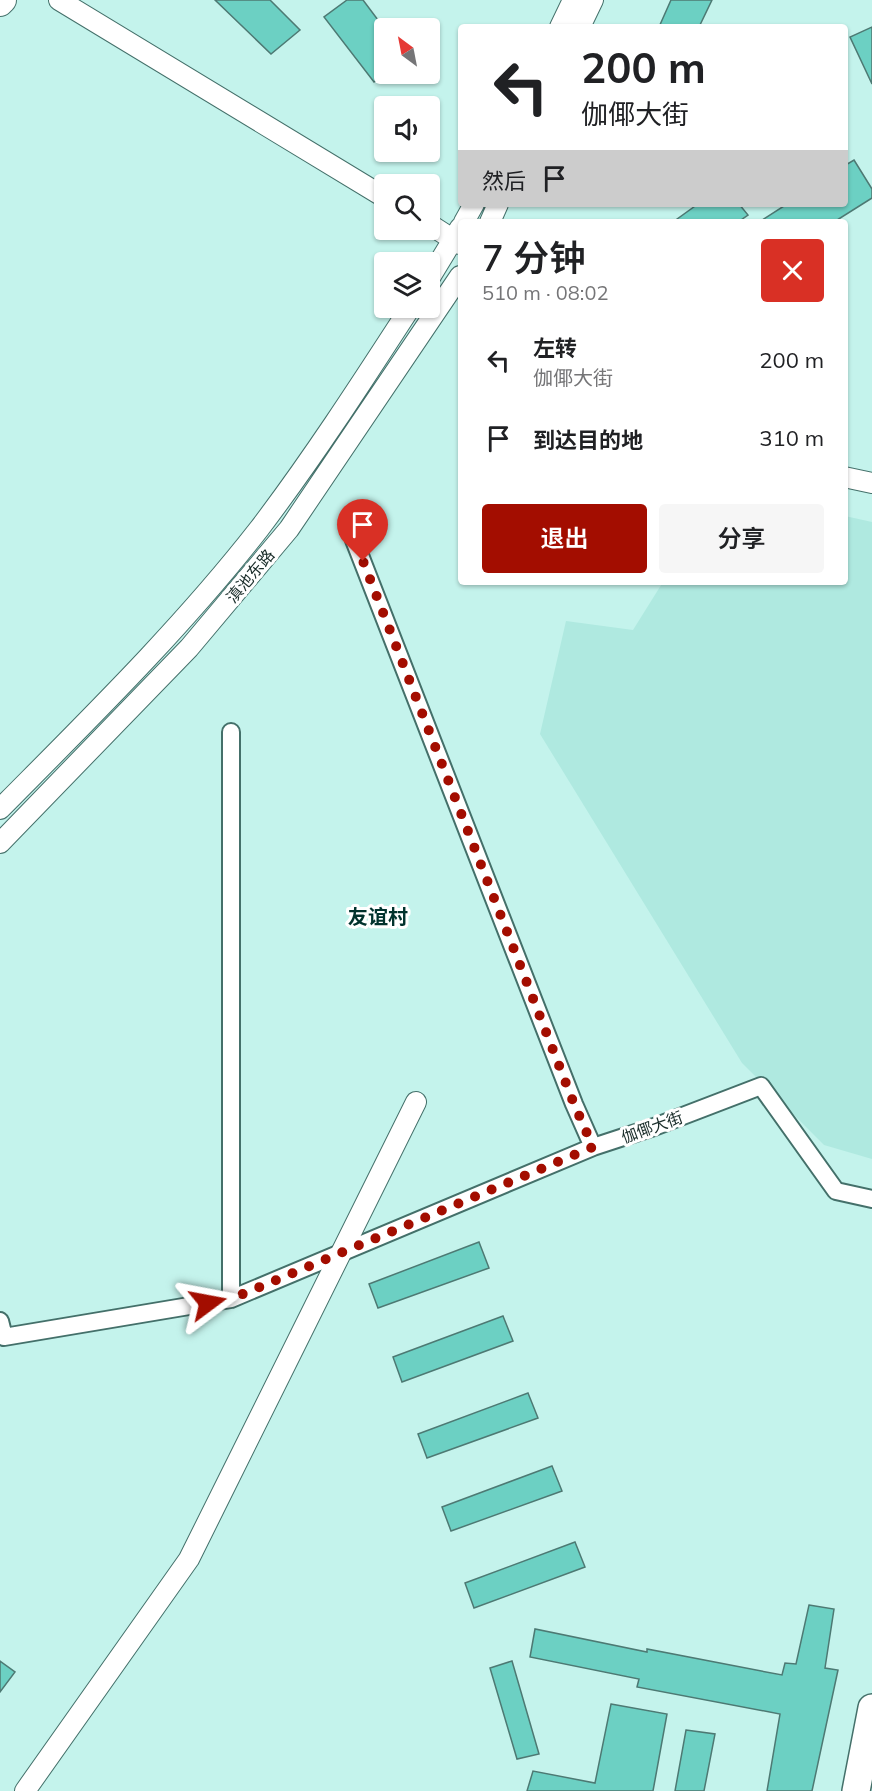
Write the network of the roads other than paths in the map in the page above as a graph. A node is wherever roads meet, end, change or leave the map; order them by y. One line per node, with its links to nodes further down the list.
1 (59, 0): 6 (street)
2 (573, 0): 4 (street)
3 (593, 0): 5 (street)
4 (561, 24)
5 (581, 24)
6 (374, 191)
7 (440, 230): 8 (street)
8 (458, 237): 9 (street)
9 (440, 263)
10 (458, 279): 17 (street, 滇池东路)
11 (403, 318): 16 (street, 滇池东路)
12 (848, 478): 13 (street)
13 (872, 483)
14 (354, 540): 19 (street)
15 (231, 732): 21 (street)
16 (0, 809)
17 (0, 843)
18 (416, 1102): 24 (street)
19 (593, 1147): 20 (street, 伽倻大街); 21 (street)
20 (872, 1199)
21 (231, 1299): 22 (street)
22 (0, 1321)
23 (872, 1708): 25 (highway)
24 (25, 1791)
25 (856, 1791)

